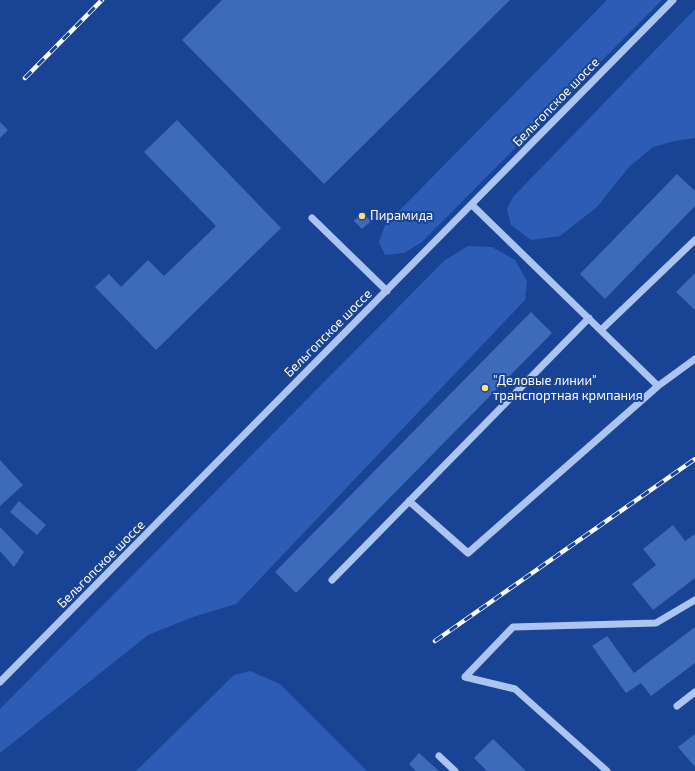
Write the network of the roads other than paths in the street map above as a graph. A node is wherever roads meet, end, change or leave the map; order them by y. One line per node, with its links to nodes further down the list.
1 (673, 0): 2 (street, Бельгопское шоссе)
2 (472, 205): 5 (street, Бельгопское шоссе); 6 (street)
3 (312, 218): 5 (street)
4 (695, 240): 7 (street)
5 (387, 291): 13 (street, Бельгопское шоссе)
6 (589, 318): 7 (street); 10 (street)
7 (601, 330): 9 (street)
8 (695, 359): 9 (street)
9 (658, 386): 10 (street)
10 (409, 501): 11 (street)
11 (332, 580)
12 (695, 600): 18 (street)
13 (0, 682)
14 (695, 692): 15 (street)
15 (677, 706)
16 (439, 756): 17 (street)
17 (455, 771)
18 (608, 771)

